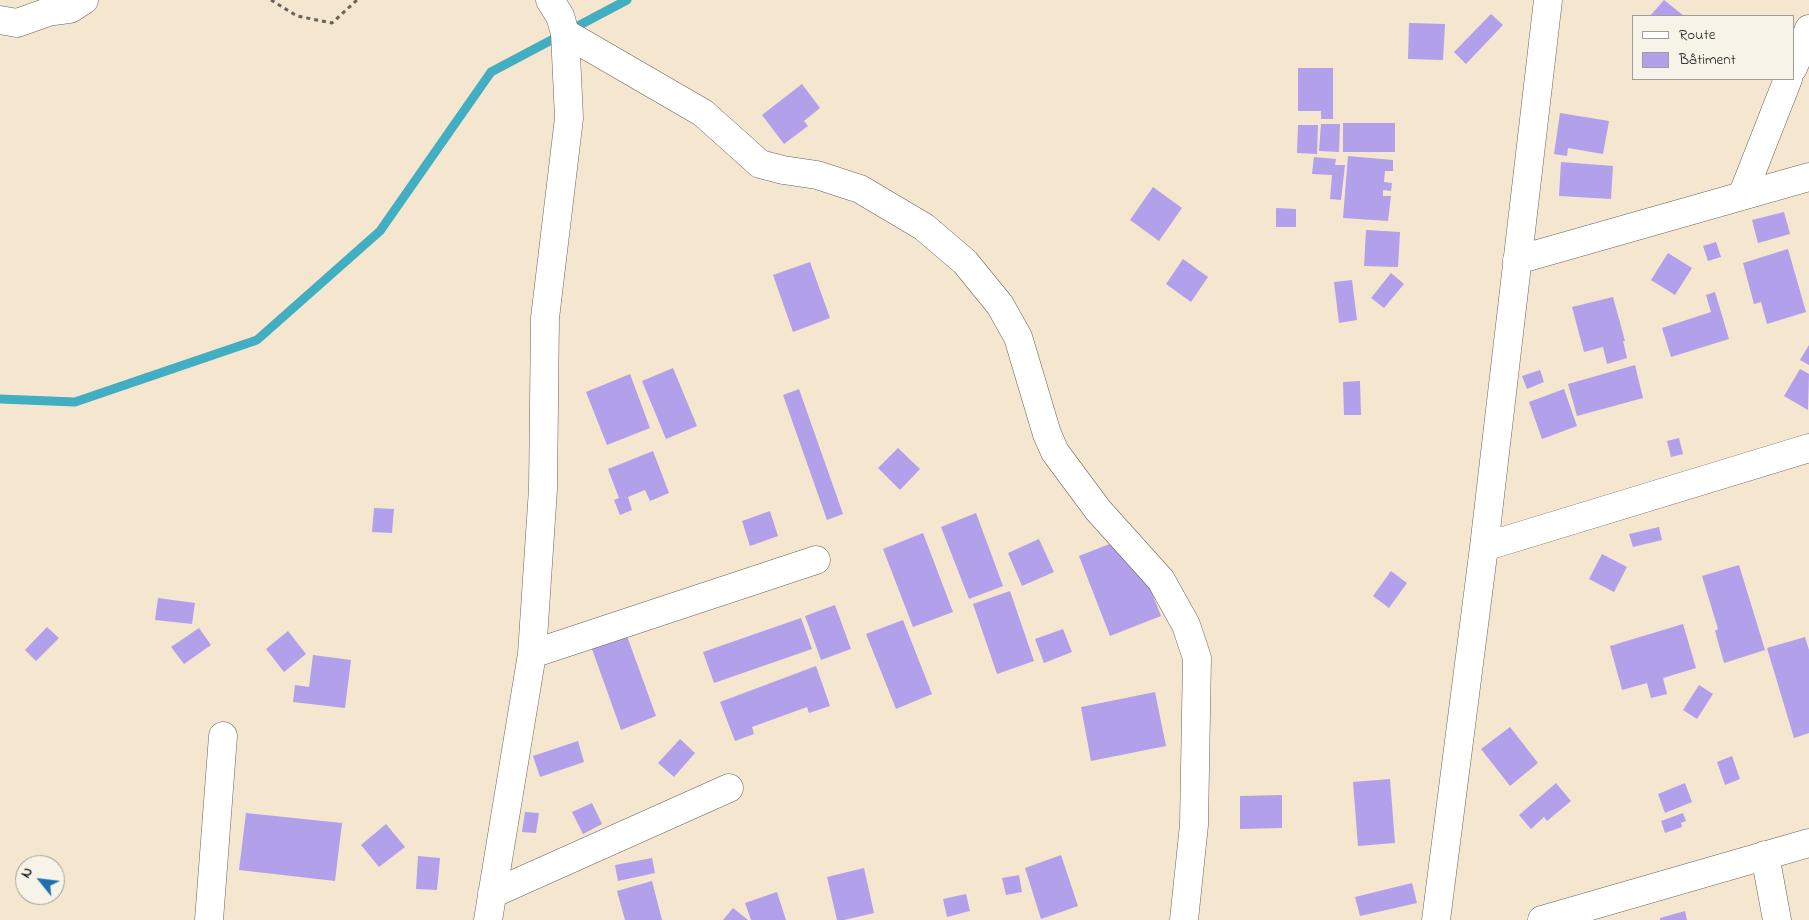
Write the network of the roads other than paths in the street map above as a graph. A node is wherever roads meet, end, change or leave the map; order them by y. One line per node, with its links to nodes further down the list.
1 (84, 0): 4 (street)
2 (550, 0): 6 (street)
3 (1548, 0): 11 (street)
4 (0, 20)
5 (1809, 29): 7 (street)
6 (565, 33): 15 (street); 23 (street)
7 (1794, 66)
8 (1788, 80): 10 (street)
9 (1809, 178): 10 (street)
10 (1742, 196): 11 (street)
11 (1517, 260): 13 (street)
12 (1809, 448): 13 (street)
13 (1484, 547): 24 (street)
14 (816, 560): 15 (street)
15 (532, 654): 20 (street)
16 (223, 736): 21 (street)
17 (729, 788): 20 (street)
18 (1809, 843): 19 (street)
19 (1765, 855): 25 (street); 26 (street)
20 (492, 894): 22 (street)
21 (209, 920)
22 (488, 920)
23 (1184, 920)
24 (1436, 920)
25 (1542, 920)
26 (1777, 920)

